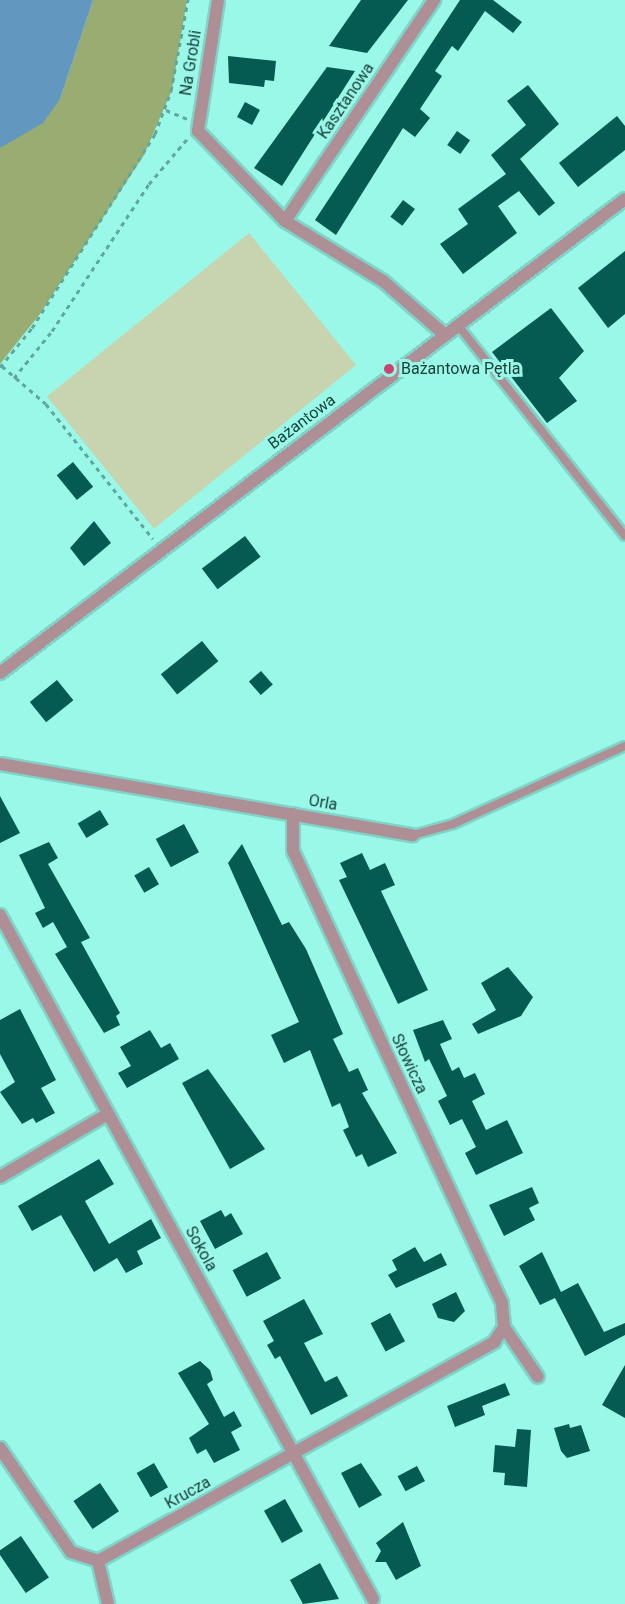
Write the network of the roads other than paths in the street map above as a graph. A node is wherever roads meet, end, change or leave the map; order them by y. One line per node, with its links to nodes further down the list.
1 (218, 0): 4 (street, Na Grobli)
2 (434, 0): 4 (street, Kasztanowa)
3 (625, 199): 5 (street, Bażantowa)
4 (285, 221): 6 (street)
5 (457, 324): 6 (street, Bażantowa); 7 (lane)
6 (444, 334): 8 (street, Bażantowa)
7 (625, 536)
8 (0, 673)
9 (625, 746): 12 (lane, Orla)
10 (0, 765): 11 (street, Orla)
11 (293, 814): 12 (street, Orla); 16 (street, Słowicza)
12 (413, 835)
13 (0, 915): 14 (street, Sokola)
14 (108, 1114): 15 (street); 19 (street, Sokola)
15 (0, 1177)
16 (504, 1327): 17 (street, Słowicza); 19 (street)
17 (538, 1377)
18 (0, 1448): 20 (street)
19 (295, 1454): 20 (street, Krucza); 21 (street, Sokola)
20 (98, 1561): 22 (street)
21 (373, 1599)
22 (108, 1604)

